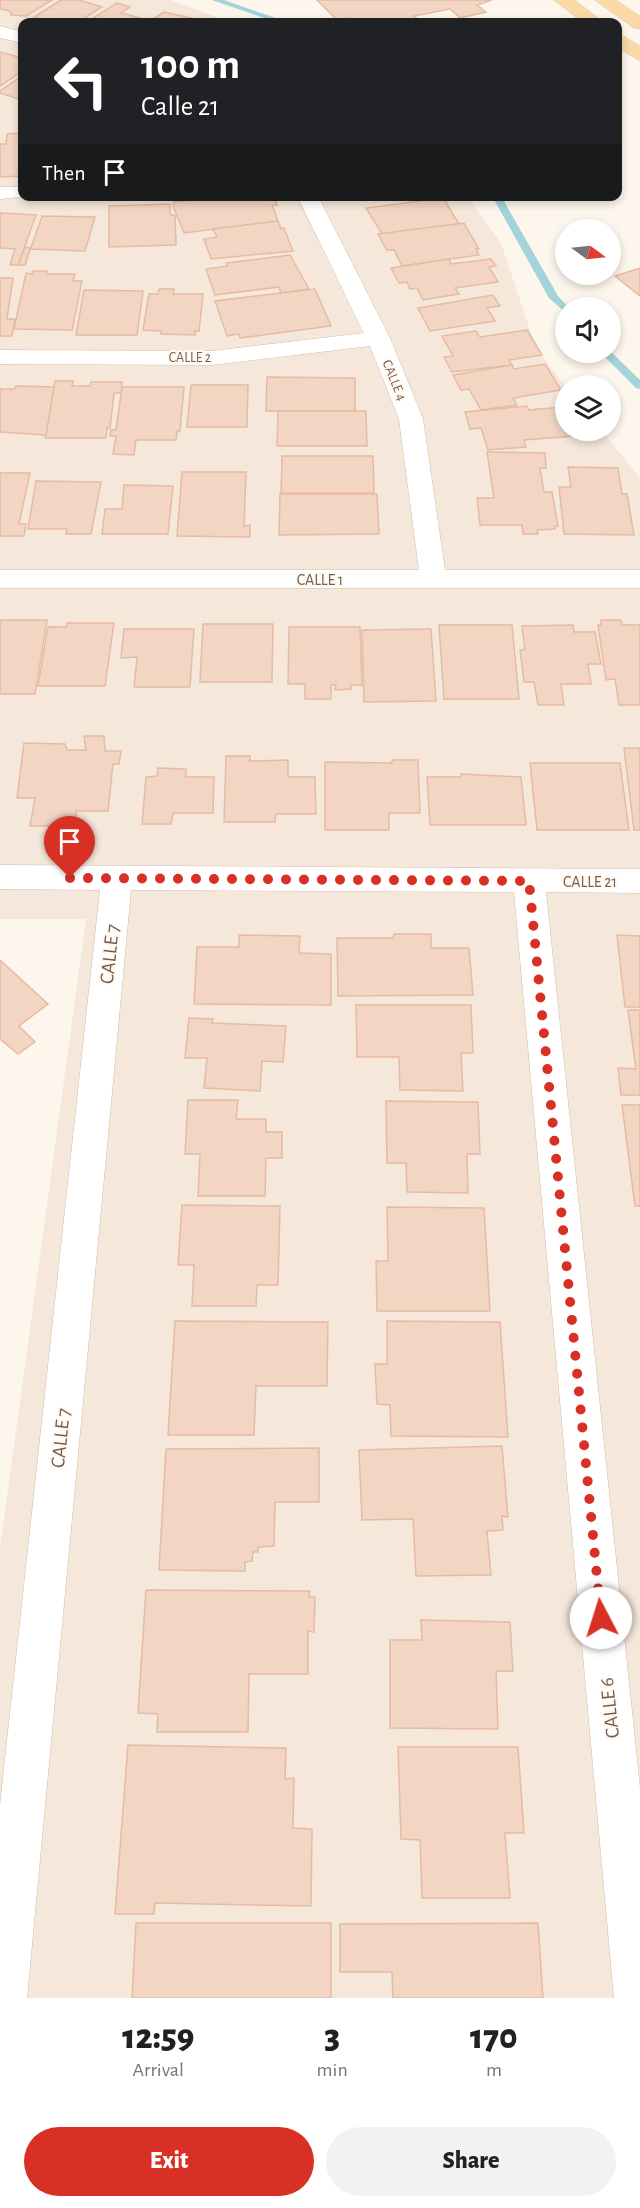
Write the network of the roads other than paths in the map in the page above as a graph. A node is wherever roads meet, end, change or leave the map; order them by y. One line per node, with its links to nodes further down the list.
1 (563, 0): 3 (main road)
2 (604, 0): 4 (main road)
3 (588, 18)
4 (640, 24)
5 (0, 32): 6 (street)
6 (18, 37)
7 (622, 42): 8 (main road)
8 (640, 55)
9 (0, 193): 10 (street)
10 (18, 193)
11 (310, 201): 12 (street, CALLE 4)
12 (378, 338): 13 (street, CALLE 2); 15 (street, CALLE 4)
13 (0, 357)
14 (0, 579): 15 (street, CALLE 1)
15 (434, 579): 16 (street, CALLE 1)
16 (640, 579)
17 (0, 877): 18 (street, CALLE 21)
18 (117, 878): 19 (street, CALLE 21); 21 (street, CALLE 7)
19 (529, 881): 20 (street, CALLE 21); 22 (street, CALLE 6)
20 (640, 881)
21 (3, 1998)
22 (638, 1998)

